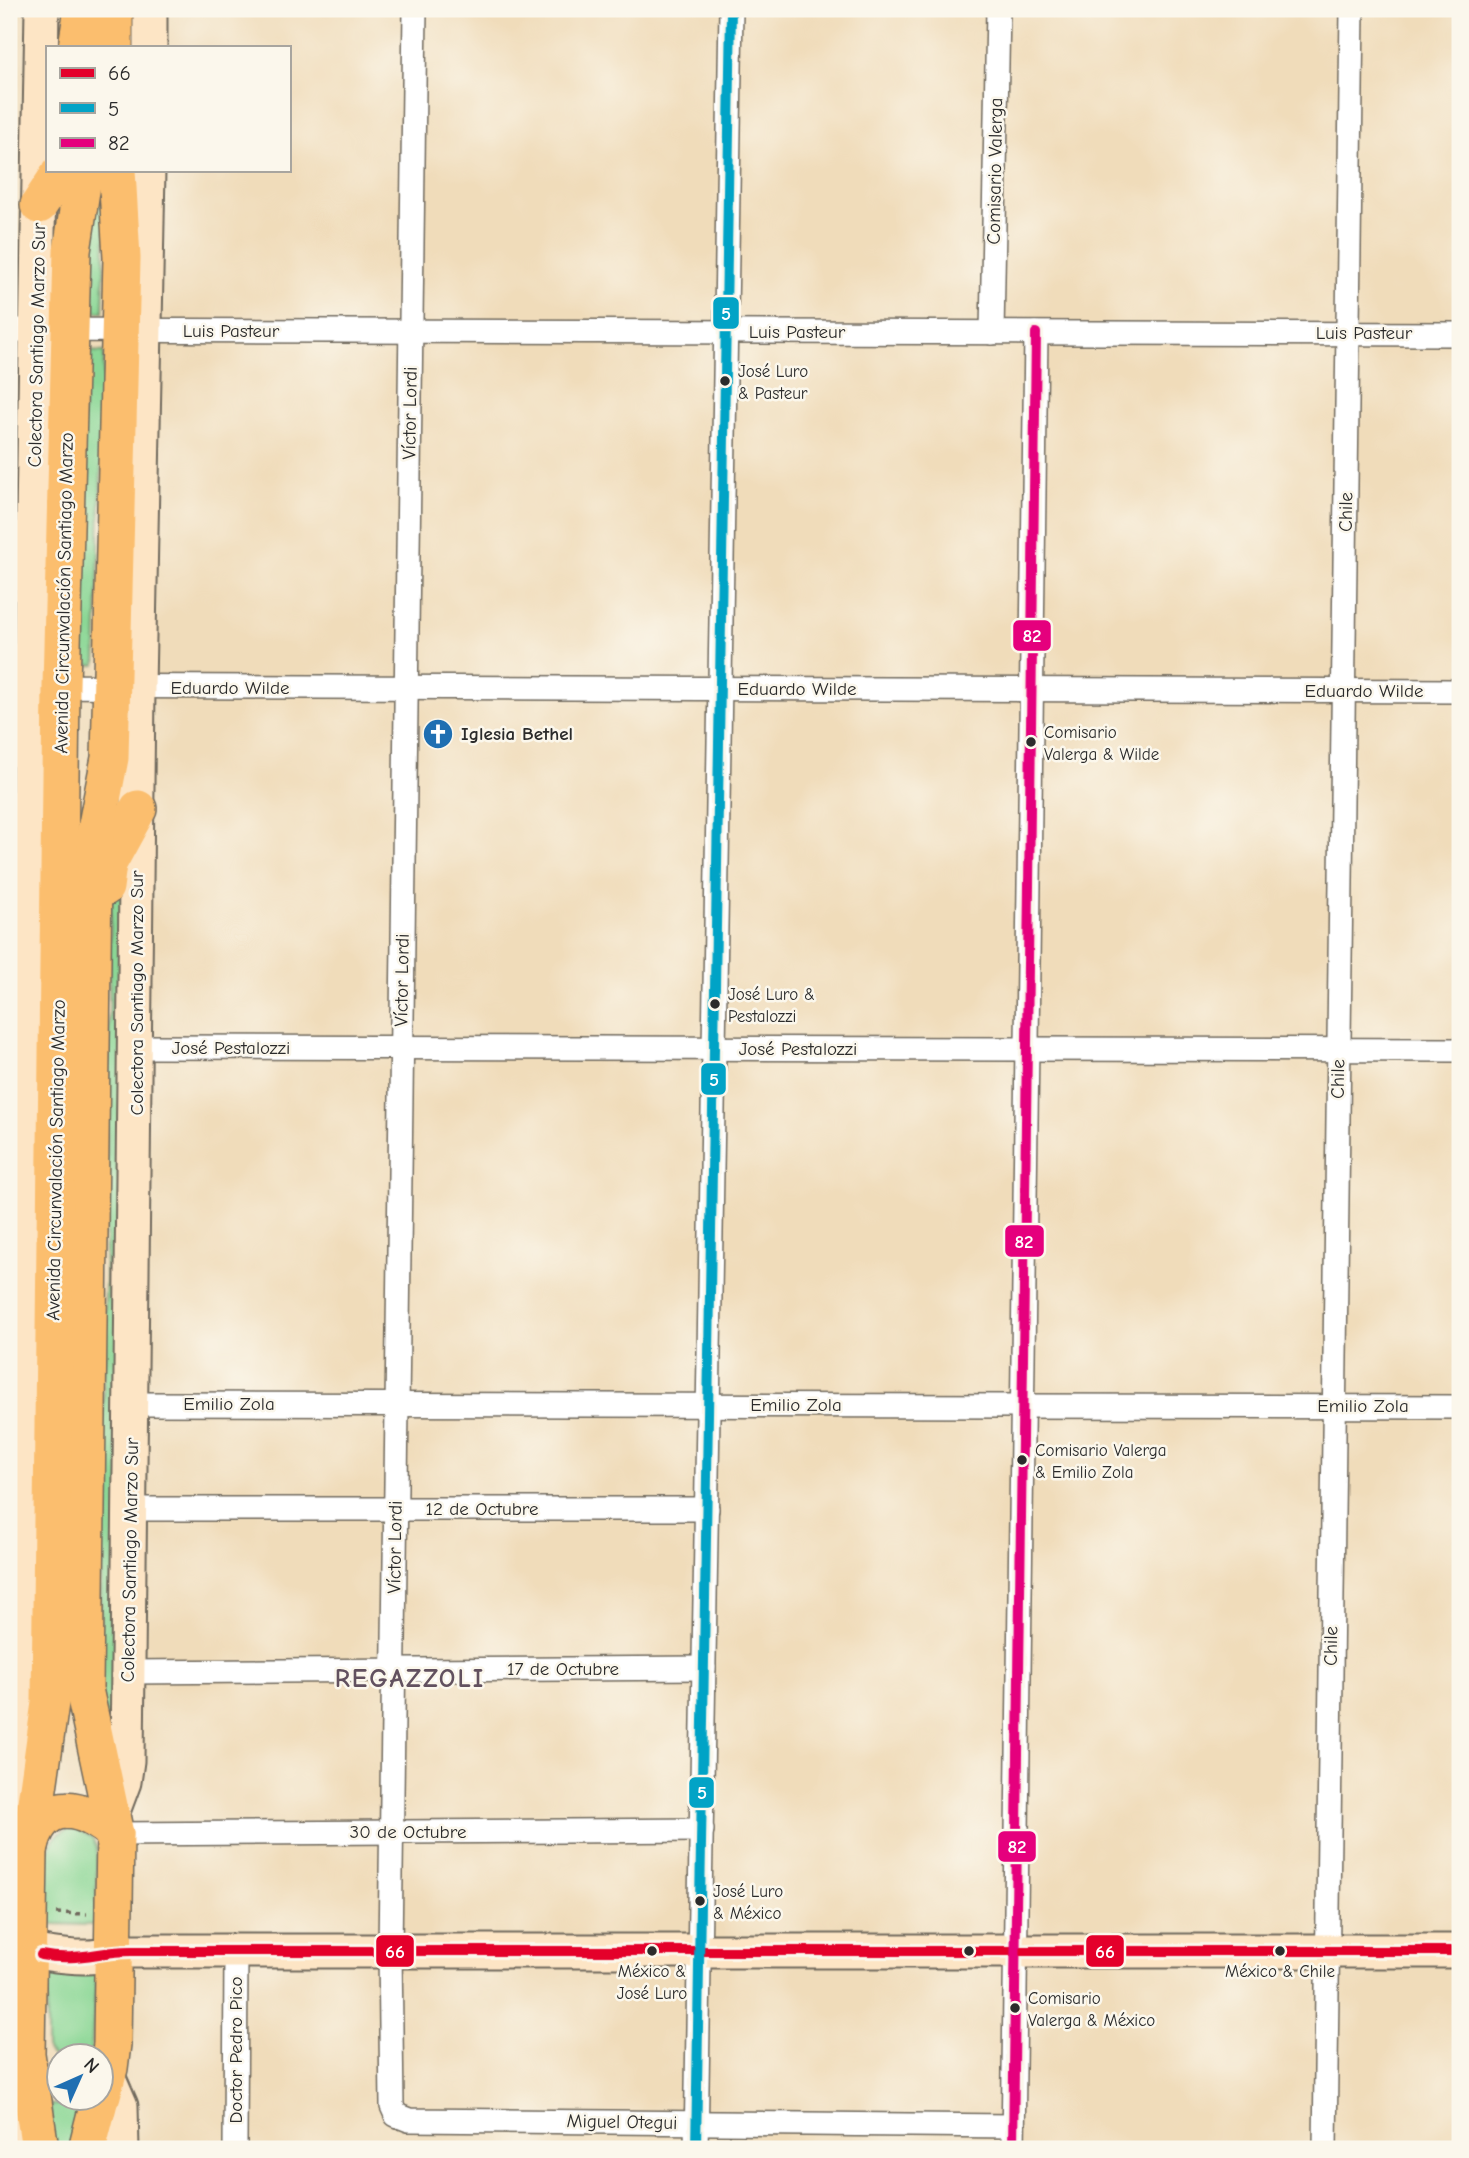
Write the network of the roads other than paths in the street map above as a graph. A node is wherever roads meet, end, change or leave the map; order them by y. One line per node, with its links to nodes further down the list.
1 (42, 9): 17 (street, Colectora Santiago Marzo Sur)
2 (84, 9): 9 (main road); 10 (main road)
3 (114, 9): 11 (main road)
4 (150, 9): 12 (street)
5 (415, 9): 20 (street, Víctor Lordi)
6 (731, 9): 21 (street)
7 (998, 9): 22 (street, Comisario Valerga)
8 (1352, 9): 24 (street, Chile)
9 (77, 46)
10 (85, 46)
11 (114, 46)
12 (150, 46)
13 (61, 172): 17 (main road)
14 (84, 172): 18 (main road, Avenida Circunvalación Santiago Marzo)
15 (117, 172): 19 (main road, Avenida Circunvalación Santiago Marzo)
16 (148, 172): 19 (street)
17 (39, 205): 18 (street, Colectora Santiago Marzo Sur)
18 (39, 330): 19 (street, Luis Pasteur); 26 (main road, Avenida Circunvalación Santiago Marzo)
19 (133, 330): 20 (street, Luis Pasteur); 27 (main road, Avenida Circunvalación Santiago Marzo)
20 (411, 331): 21 (street, Luis Pasteur); 28 (street, Víctor Lordi)
21 (726, 332): 22 (street, Luis Pasteur); 29 (street)
22 (992, 333): 23 (street, Luis Pasteur)
23 (1035, 333): 24 (street, Luis Pasteur); 30 (street)
24 (1348, 333): 25 (street, Luis Pasteur); 31 (street, Chile)
25 (1460, 334)
26 (33, 686): 27 (street, Eduardo Wilde); 34 (street); 55 (main road, Avenida Circunvalación Santiago Marzo)
27 (125, 687): 28 (street, Eduardo Wilde); 33 (street, Colectora Santiago Marzo Sur); 41 (main road, Avenida Circunvalación Santiago Marzo)
28 (406, 688): 29 (street, Eduardo Wilde); 36 (street, Víctor Lordi)
29 (720, 689): 30 (street, Eduardo Wilde); 37 (street)
30 (1031, 690): 31 (street, Eduardo Wilde); 38 (street)
31 (1343, 691): 32 (street, Eduardo Wilde); 39 (street, Chile)
32 (1460, 691)
33 (138, 808): 35 (street, Colectora Santiago Marzo Sur); 41 (main road)
34 (18, 1042): 48 (street)
35 (136, 1048): 36 (street, José Pestalozzi); 42 (street, Colectora Santiago Marzo Sur)
36 (402, 1048): 37 (street, José Pestalozzi); 43 (street, Víctor Lordi)
37 (714, 1049): 38 (street, José Pestalozzi); 44 (street)
38 (1027, 1049): 39 (street, José Pestalozzi); 45 (street)
39 (1339, 1050): 40 (street, José Pestalozzi); 46 (street, Chile)
40 (1460, 1050)
41 (90, 1055): 56 (main road, Avenida Circunvalación Santiago Marzo)
42 (132, 1404): 43 (street, Emilio Zola); 49 (street, Colectora Santiago Marzo Sur)
43 (397, 1404): 44 (street, Emilio Zola); 50 (street, Víctor Lordi)
44 (709, 1405): 45 (street, Emilio Zola); 51 (street)
45 (1022, 1405): 46 (street, Emilio Zola); 65 (street)
46 (1334, 1406): 47 (street, Emilio Zola); 66 (street, Chile)
47 (1460, 1407)
48 (16, 1408): 55 (street)
49 (130, 1509): 50 (street, 12 de Octubre); 54 (street, Colectora Santiago Marzo Sur)
50 (396, 1509): 51 (street, 12 de Octubre); 53 (street, Víctor Lordi)
51 (707, 1509): 52 (street)
52 (704, 1668): 53 (street, 17 de Octubre); 57 (street)
53 (394, 1670): 54 (street, 17 de Octubre); 58 (street, Víctor Lordi)
54 (128, 1672): 56 (street, Colectora Santiago Marzo Sur)
55 (35, 1812): 59 (main road, Avenida Circunvalación Santiago Marzo)
56 (113, 1824): 58 (street, 30 de Octubre); 59 (main road); 62 (main road, Avenida Circunvalación Santiago Marzo)
57 (702, 1830): 58 (street, 30 de Octubre); 64 (street)
58 (392, 1832): 63 (street, Víctor Lordi)
59 (29, 1852): 60 (main road, Avenida Circunvalación Santiago Marzo)
60 (18, 1950): 62 (street); 69 (main road, Avenida Circunvalación Santiago Marzo)
61 (236, 1950): 62 (street); 63 (street); 78 (street, Doctor Pedro Pico)
62 (114, 1951): 68 (main road, Avenida Circunvalación Santiago Marzo)
63 (390, 1951): 64 (street); 72 (street, Miguel Otegui)
64 (700, 1951): 65 (street); 72 (street)
65 (1016, 1951): 66 (street); 73 (street)
66 (1328, 1951): 67 (street); 81 (street, Chile)
67 (1460, 1951)
68 (108, 2042)
69 (46, 2089): 74 (street); 75 (main road)
70 (116, 2097): 77 (street)
71 (96, 2112): 76 (main road, Avenida Circunvalación Santiago Marzo)
72 (697, 2123): 73 (street, Miguel Otegui); 79 (street)
73 (1013, 2126): 80 (street)
74 (14, 2149)
75 (40, 2149)
76 (87, 2149)
77 (122, 2149)
78 (235, 2149)
79 (696, 2149)
80 (1013, 2149)
81 (1325, 2149)

